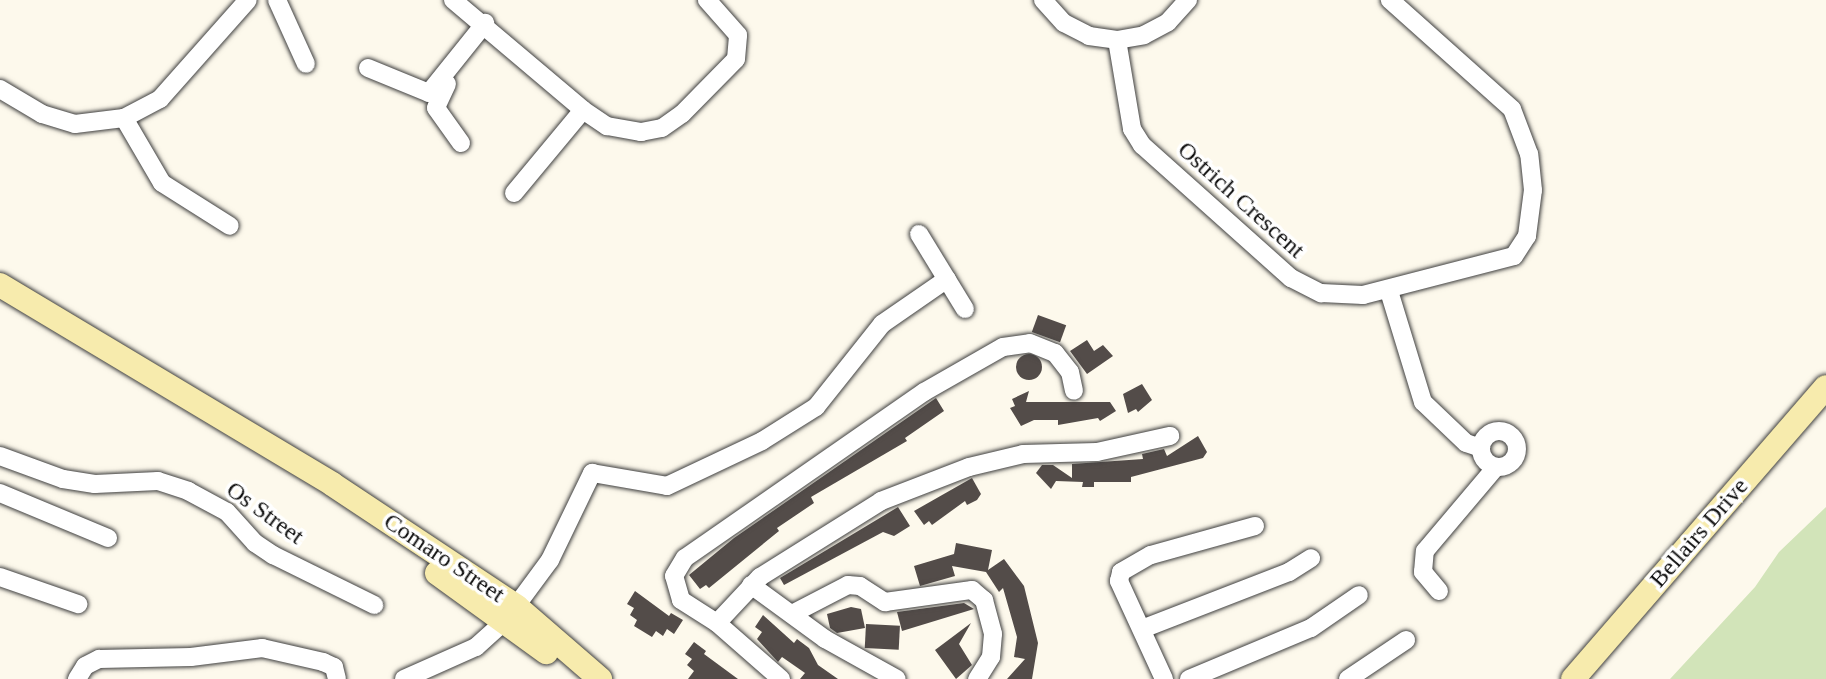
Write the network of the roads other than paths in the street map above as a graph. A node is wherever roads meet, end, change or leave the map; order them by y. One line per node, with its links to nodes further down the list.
1 (248, 0): 14 (street)
2 (277, 0): 10 (street)
3 (453, 0): 8 (street)
4 (707, 0): 13 (street)
5 (1044, 0): 9 (street)
6 (1188, 0): 9 (street)
7 (1390, 0): 21 (street, Ostrich Crescent)
8 (488, 26): 11 (street); 13 (street); 15 (street)
9 (1117, 40): 21 (street, Ostrich Crescent)
10 (306, 64)
11 (368, 68)
12 (0, 89): 14 (street)
13 (583, 110): 16 (street)
14 (124, 118): 17 (street)
15 (461, 143)
16 (514, 193)
17 (230, 226)
18 (919, 234): 19 (street)
19 (947, 279): 22 (street); 39 (street)
20 (0, 285): 39 (street, Comaro Street)
21 (1389, 291): 26 (street)
22 (965, 309)
23 (1826, 387): 55 (street, Bellairs Drive)
24 (1074, 391): 41 (street)
25 (1170, 436): 34 (street)
26 (1481, 448): 28 (street); 28 (street)
27 (0, 456): 38 (street, Os Street)
28 (1496, 467): 35 (street)
29 (0, 493): 31 (street)
30 (1255, 526): 42 (street)
31 (108, 538)
32 (1311, 558): 42 (street)
33 (0, 577): 37 (street)
34 (751, 585): 40 (street); 41 (street)
35 (1439, 591)
36 (1360, 595): 53 (street)
37 (78, 604)
38 (374, 605)
39 (511, 614): 46 (street); 47 (street, Comaro Street); 48 (street, Comaro Street)
40 (792, 614): 50 (street); 51 (street)
41 (717, 623): 49 (street)
42 (1142, 628): 52 (street)
43 (1406, 640): 54 (street)
44 (77, 679): 45 (street)
45 (337, 679)
46 (404, 679)
47 (578, 679)
48 (600, 679)
49 (781, 679)
50 (897, 679)
51 (977, 679)
52 (1164, 679)
53 (1189, 679)
54 (1348, 679)
55 (1573, 679)

